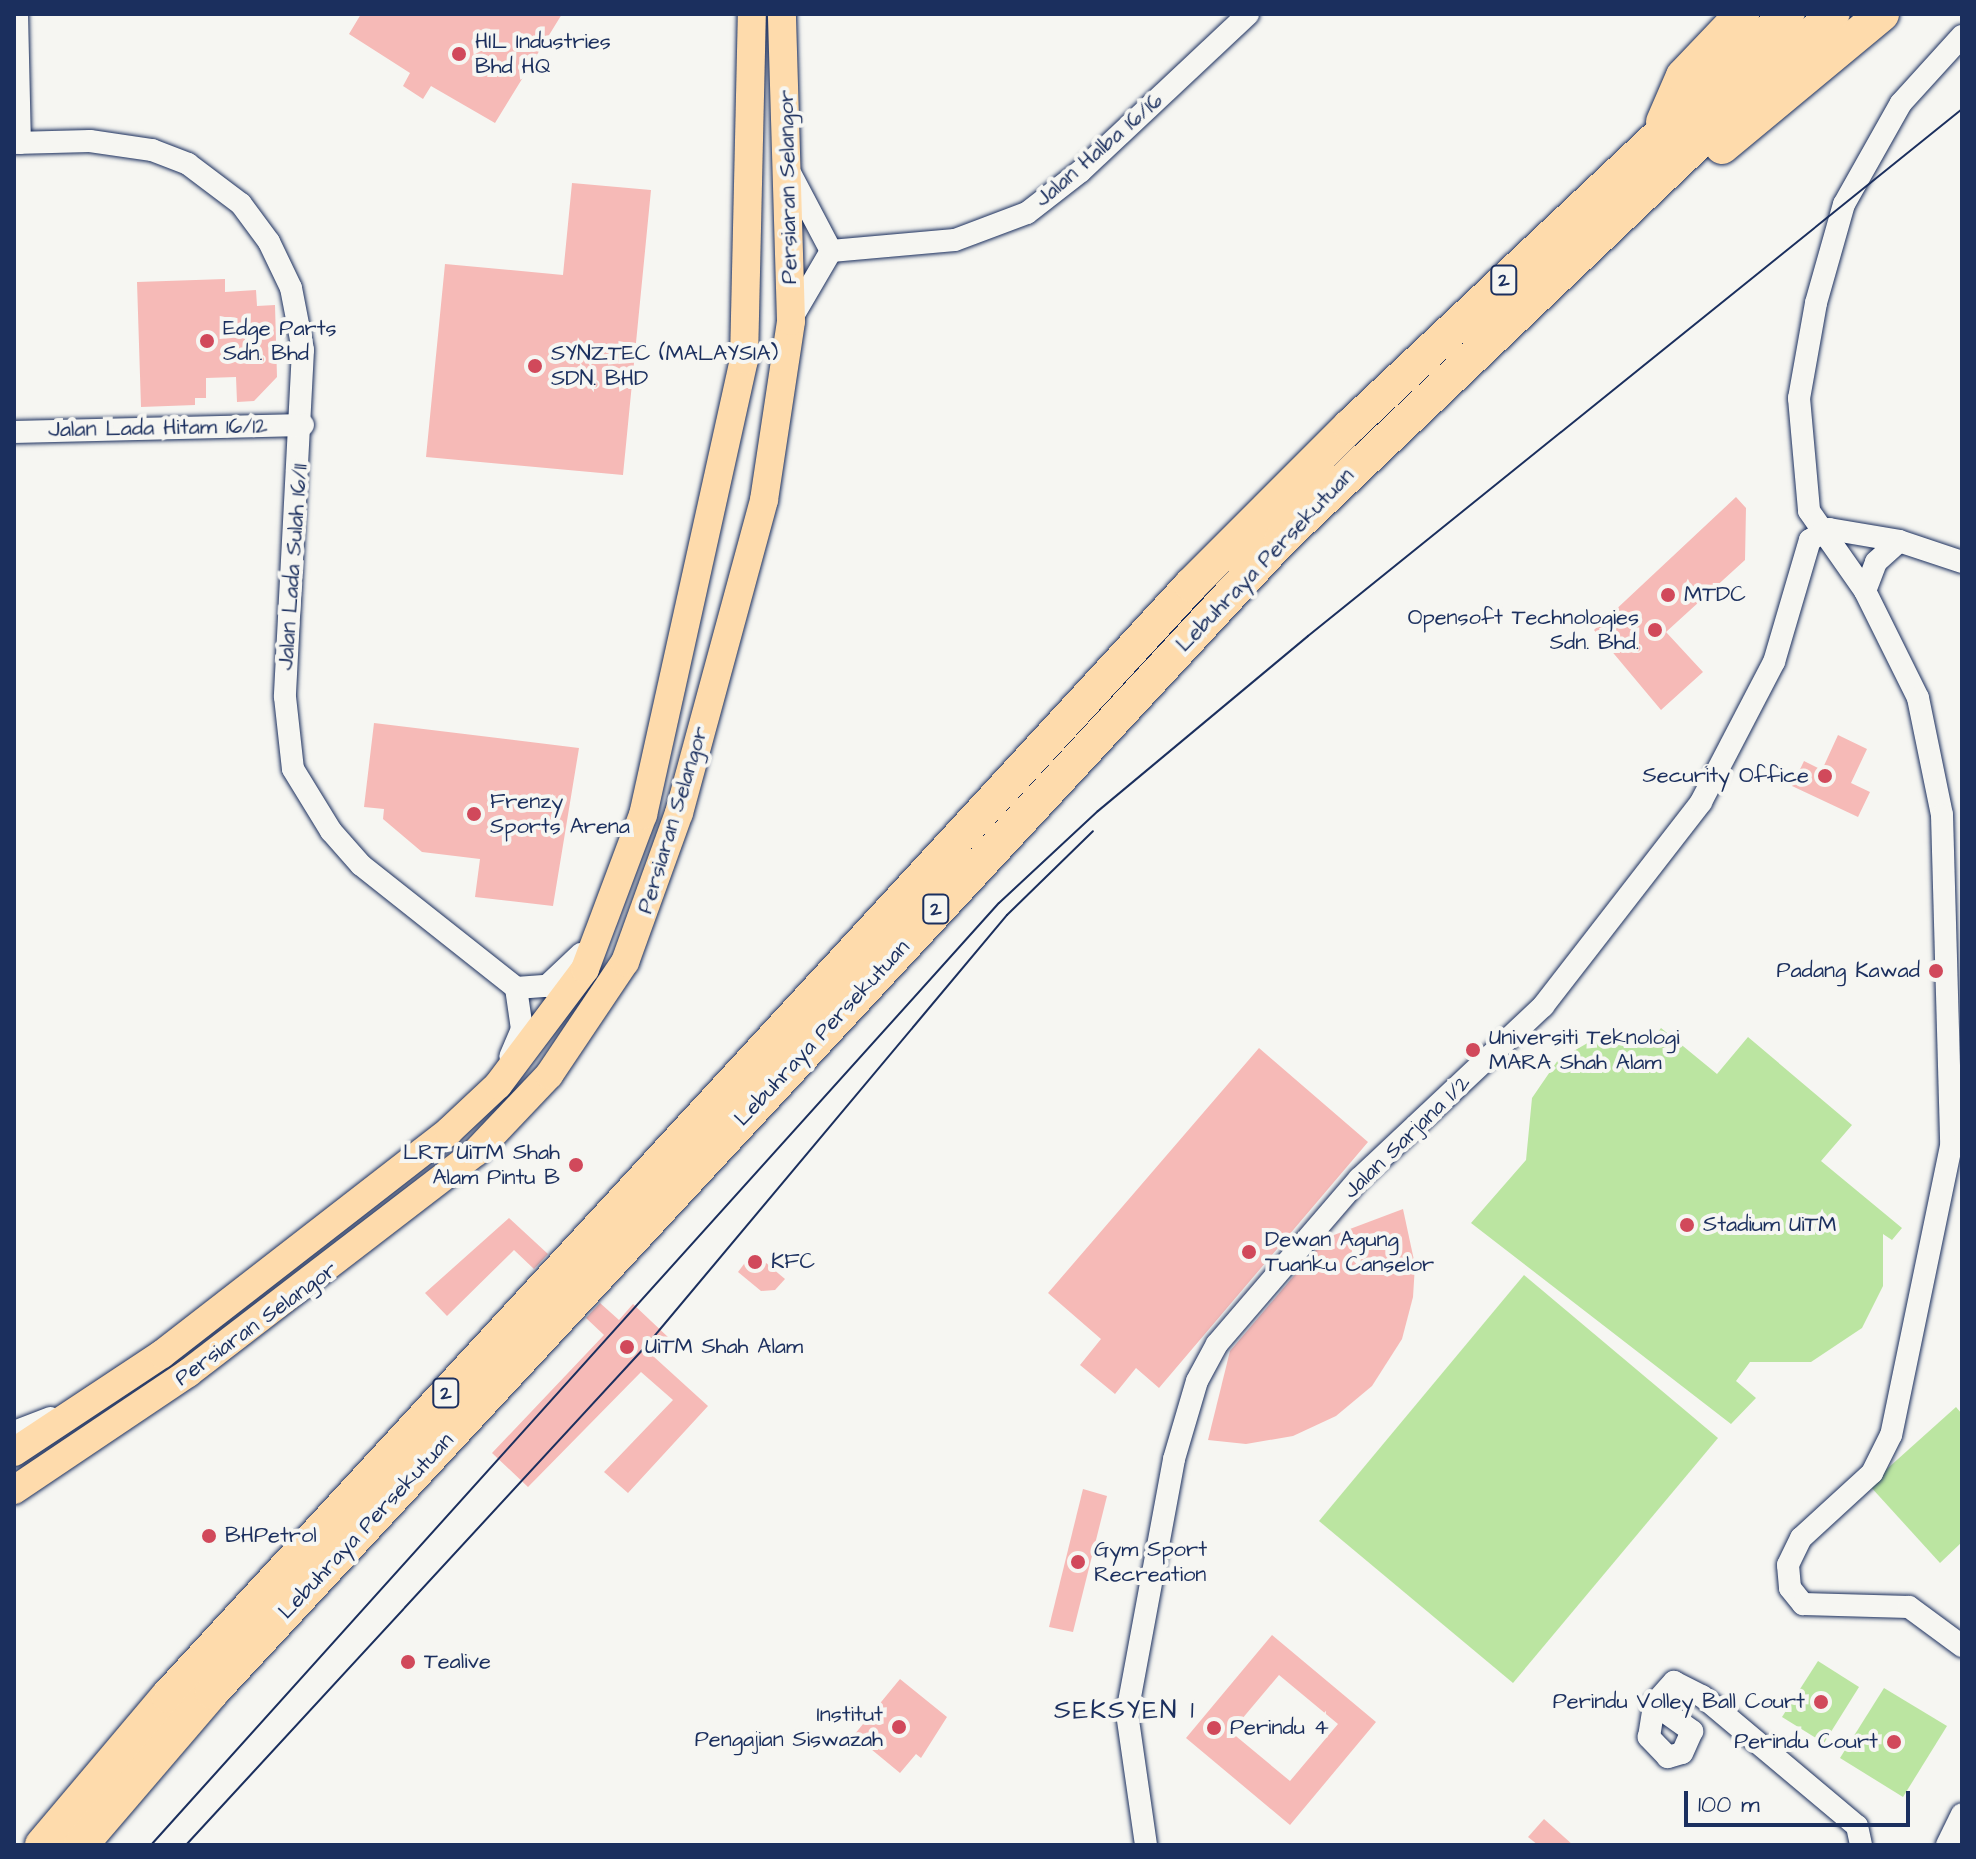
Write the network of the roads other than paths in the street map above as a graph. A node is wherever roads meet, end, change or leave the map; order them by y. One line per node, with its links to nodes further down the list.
1 (17, 14): 11 (street)
2 (752, 14): 22 (main road, Persiaran Selangor)
3 (782, 14): 12 (main road, Persiaran Selangor)
4 (1248, 14): 13 (street, Jalan Halba 16/16)
5 (1742, 14): 10 (highway)
6 (1788, 14): 10 (highway, Lebuhraya Persekutuan / 2)
7 (1833, 14): 15 (highway, Lebuhraya Persekutuan / 2)
8 (1882, 14): 15 (highway)
9 (1962, 36): 18 (street)
10 (1659, 133): 32 (highway, Lebuhraya Persekutuan / 2)
11 (17, 143): 16 (street, Jalan Lada Sulah 16/11)
12 (788, 168): 13 (street); 14 (main road, Persiaran Selangor)
13 (831, 251): 14 (street)
14 (791, 321): 28 (main road, Persiaran Selangor)
15 (1502, 335): 33 (highway, Lebuhraya Persekutuan / 2)
16 (303, 425): 17 (street, Jalan Lada Hitam 16/12); 23 (street, Jalan Lada Sulah 16/11)
17 (14, 432)
18 (1820, 532): 19 (street); 21 (street); 34 (street, Jalan Sarjana 1/2)
19 (1899, 541): 20 (street); 21 (street)
20 (1962, 562)
21 (1865, 591): 29 (street)
22 (613, 904): 23 (street); 24 (main road, Persiaran Selangor)
23 (516, 988): 24 (street)
24 (498, 1085): 25 (main road, Persiaran Selangor)
25 (105, 1393): 26 (street); 27 (main road, Persiaran Selangor)
26 (14, 1432)
27 (14, 1452)
28 (14, 1490)
29 (1962, 1646)
30 (1654, 1704): 35 (street)
31 (1962, 1814): 36 (street)
32 (42, 1845)
33 (81, 1845)
34 (1146, 1845)
35 (1861, 1845)
36 (1947, 1845)

